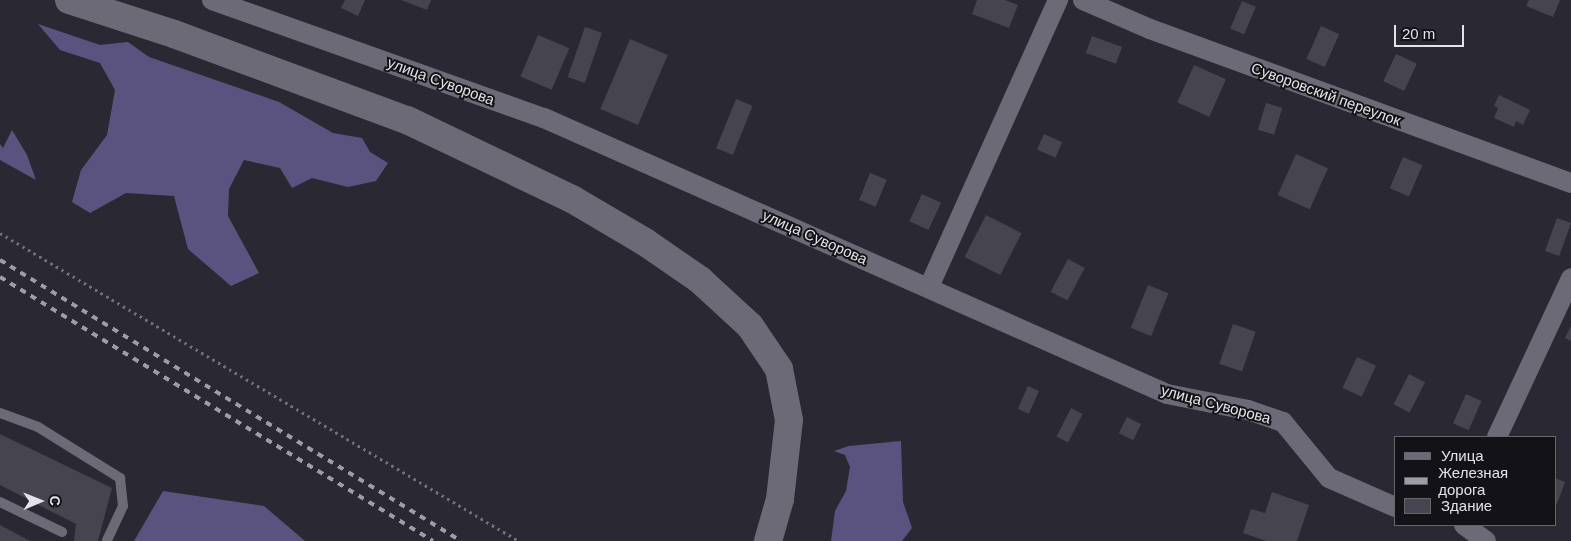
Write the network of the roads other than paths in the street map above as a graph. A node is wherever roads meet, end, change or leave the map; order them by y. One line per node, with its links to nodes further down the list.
1 (69, 0): 15 (street)
2 (212, 0): 7 (street, улица Суворова)
3 (1058, 0): 7 (street)
4 (1083, 0): 5 (street, Суворовский переулок)
5 (1571, 183)
6 (1571, 278): 9 (street)
7 (929, 287): 11 (street, улица Суворова)
8 (0, 413): 14 (lane)
9 (1497, 436)
10 (0, 502): 13 (lane)
11 (1394, 507)
12 (1465, 526): 16 (street)
13 (62, 532)
14 (107, 541)
15 (768, 541)
16 (1486, 541)

